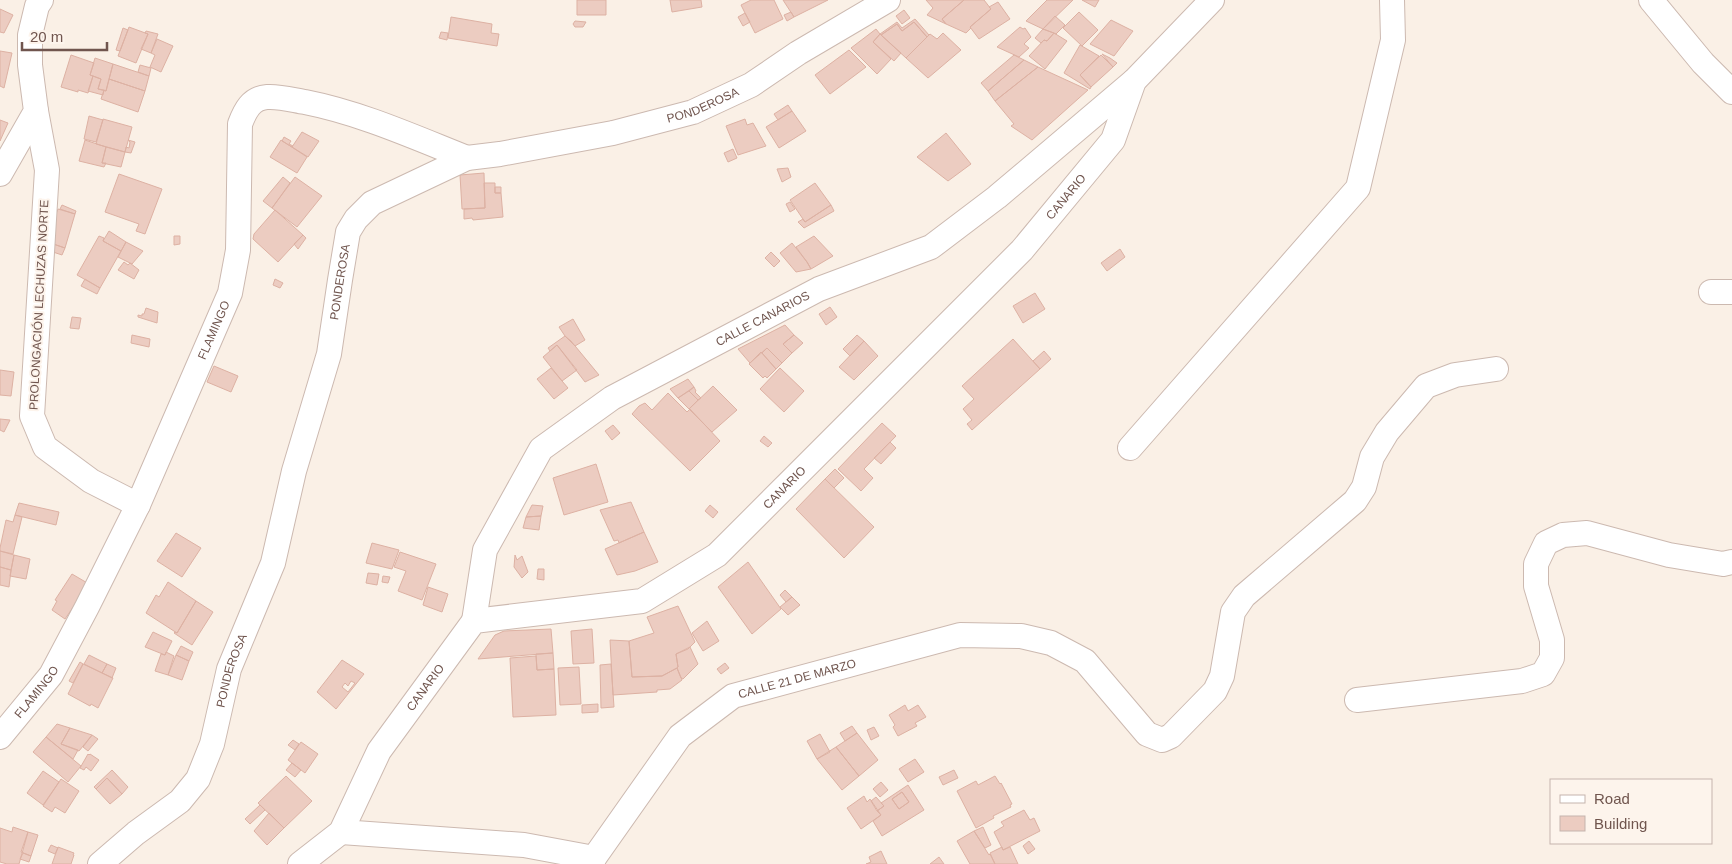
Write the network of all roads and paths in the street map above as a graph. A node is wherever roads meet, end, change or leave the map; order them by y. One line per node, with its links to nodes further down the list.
1 (41, 0): 8 (street, PROLONGACIÓN LECHUZAS NORTE)
2 (888, 0): 9 (street, PONDEROSA)
3 (1212, 0): 6 (street, CANARIO)
4 (1392, 0): 12 (street)
5 (1651, 0): 7 (street)
6 (1134, 81): 15 (street, CALLE CANARIOS); 15 (street, CANARIO)
7 (1732, 92)
8 (36, 111): 10 (street); 13 (street, PROLONGACIÓN LECHUZAS NORTE)
9 (468, 158): 13 (street, FLAMINGO); 20 (street, PONDEROSA)
10 (0, 174)
11 (1496, 370): 19 (street, CALLE 21 DE MARZO)
12 (1130, 448)
13 (138, 504): 17 (street, FLAMINGO)
14 (1732, 562): 16 (street)
15 (474, 621): 18 (street, CANARIO)
16 (1357, 700)
17 (0, 738)
18 (341, 832): 19 (street); 21 (street, CANARIO)
19 (595, 861)
20 (100, 864)
21 (300, 864)

